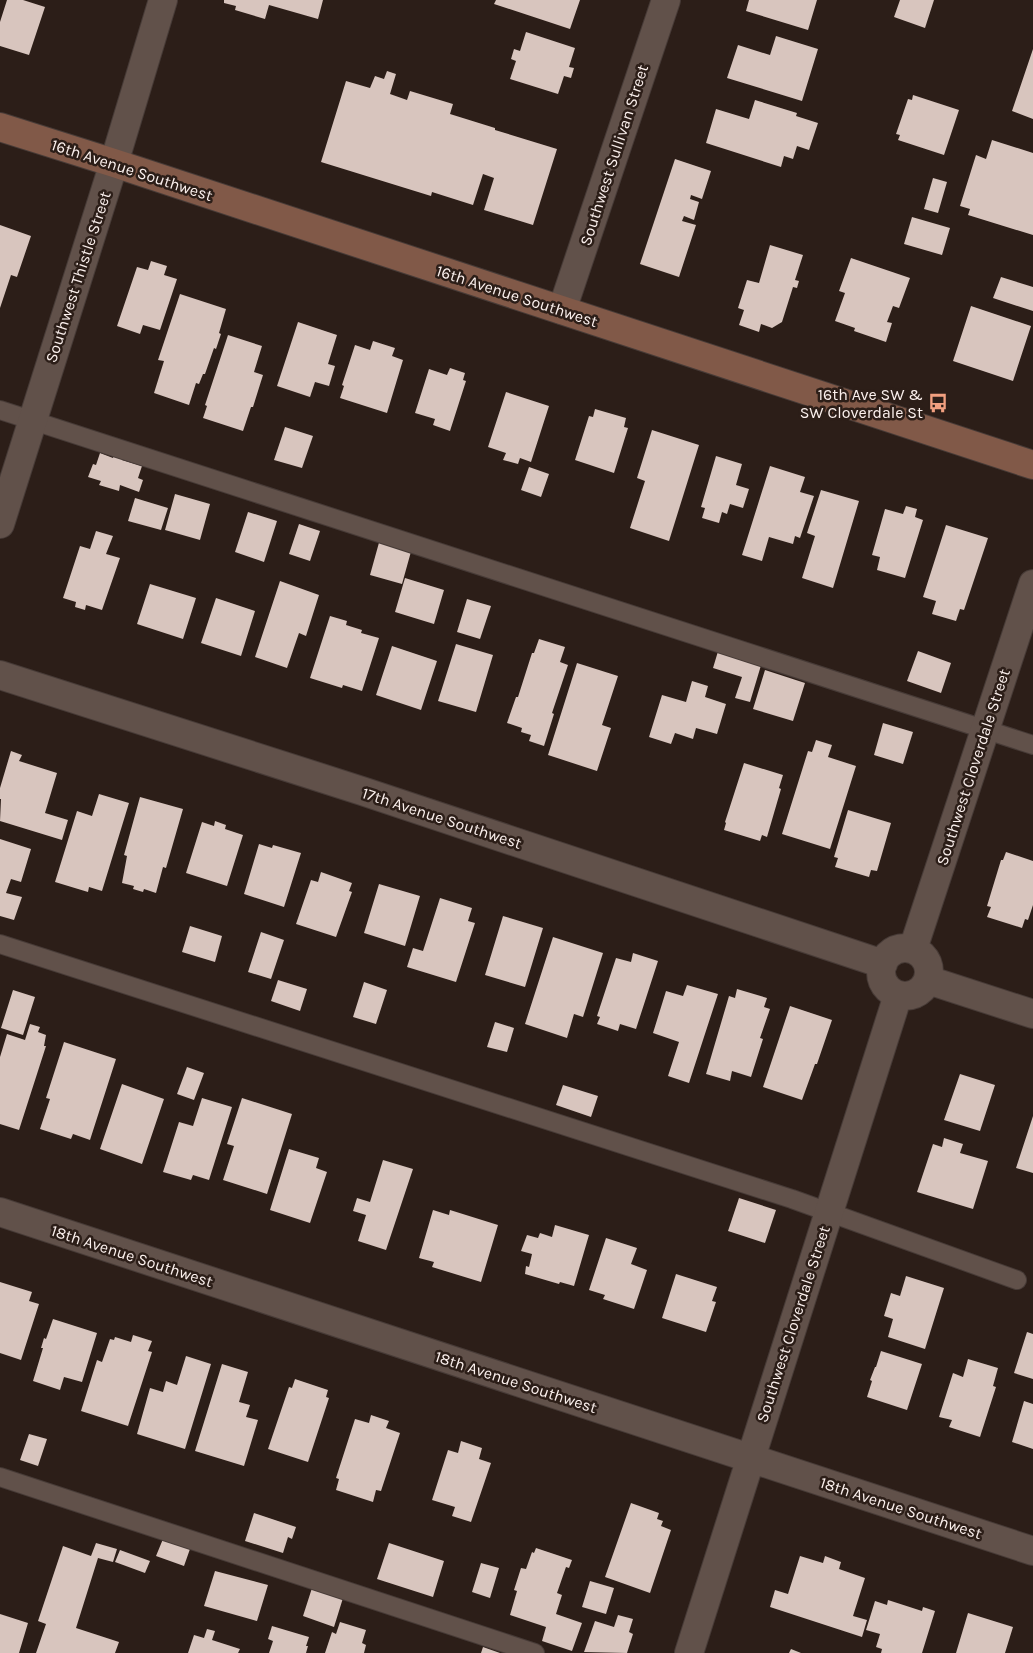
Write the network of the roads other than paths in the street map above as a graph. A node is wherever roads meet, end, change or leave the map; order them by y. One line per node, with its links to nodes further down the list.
1 (163, 0): 4 (street, Southwest Thistle Street)
2 (666, 0): 5 (street, Southwest Sullivan Street)
3 (0, 127): 4 (street, 16th Avenue Southwest)
4 (114, 163): 5 (street, 16th Avenue Southwest); 7 (street, Southwest Thistle Street)
5 (562, 310): 8 (street, 16th Avenue Southwest)
6 (0, 410): 7 (lane)
7 (33, 420): 9 (street, Southwest Thistle Street); 12 (lane)
8 (1033, 465)
9 (0, 524)
10 (1033, 584): 12 (street, Southwest Cloverdale Street)
11 (0, 675): 16 (street, 17th Avenue Southwest)
12 (985, 729): 13 (lane); 15 (street, Southwest Cloverdale Street)
13 (1033, 745)
14 (0, 944): 21 (lane)
15 (913, 950): 16 (street); 17 (street)
16 (883, 964): 18 (street)
17 (928, 980): 18 (street); 19 (street)
18 (898, 995): 21 (street, Southwest Cloverdale Street)
19 (1033, 1014)
20 (0, 1212): 23 (street, 18th Avenue Southwest)
21 (829, 1212): 22 (lane); 23 (street, Southwest Cloverdale Street)
22 (1017, 1280)
23 (751, 1459): 25 (street, 18th Avenue Southwest); 27 (street, Southwest Cloverdale Street)
24 (0, 1477): 26 (lane)
25 (1033, 1551)
26 (535, 1653)
27 (689, 1653)

